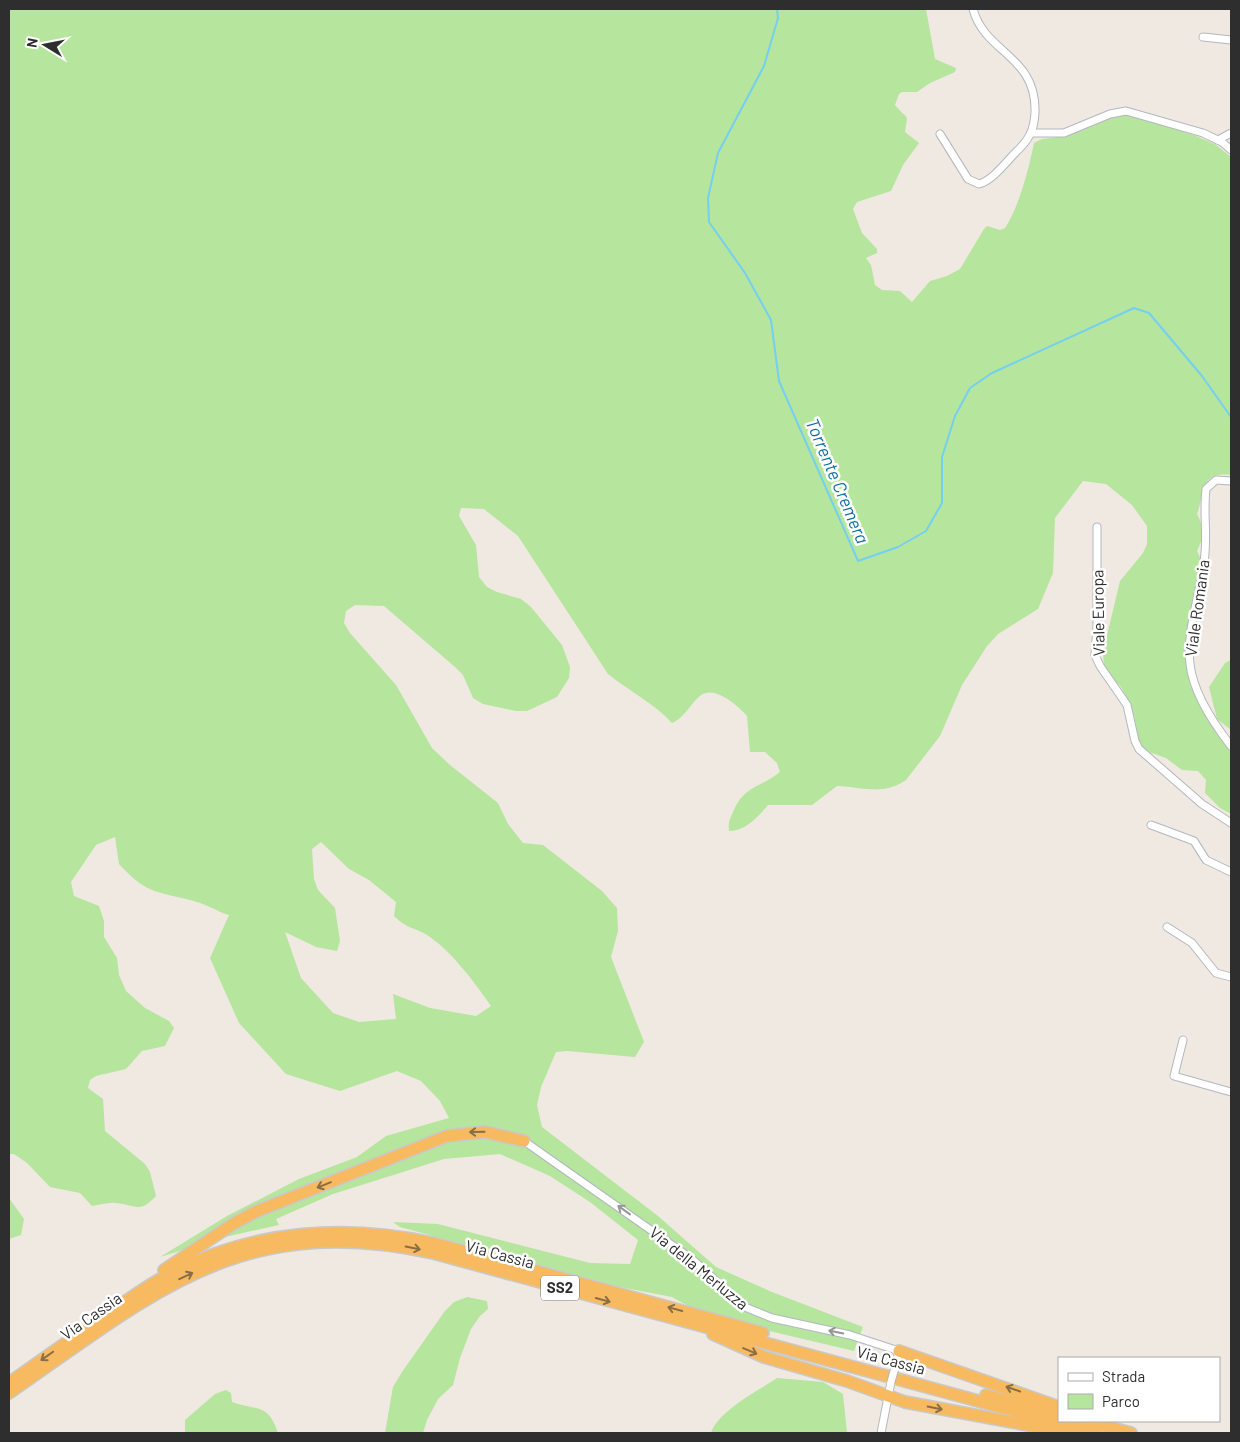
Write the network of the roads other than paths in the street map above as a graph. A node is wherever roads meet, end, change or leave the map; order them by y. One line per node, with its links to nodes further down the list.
1 (973, 9): 4 (street)
2 (1203, 37): 3 (street)
3 (1231, 40)
4 (1032, 133): 6 (street); 7 (street)
5 (1231, 133): 7 (street)
6 (940, 134)
7 (1218, 140): 8 (street)
8 (1231, 150)
9 (1231, 481): 11 (street, Viale Romania)
10 (1097, 527): 12 (street, Viale Europa)
11 (1231, 746)
12 (1231, 823)
13 (1152, 825): 14 (street)
14 (1231, 872)
15 (1167, 927): 16 (street)
16 (1231, 977)
17 (1183, 1040): 18 (street)
18 (1231, 1092)
19 (524, 1141): 20 (highway, one-way to 20); 22 (street, Via della Merluzza, one-way to 19)
20 (129, 1299): 23 (highway, Via Cassia / SS2, one-way to 23); 27 (highway, Via Cassia / SS2, one-way to 20)
21 (689, 1323): 24 (highway, Via Cassia / SS2, one-way to 21); 25 (highway, one-way to 25); 28 (highway, Via Cassia / SS2)
22 (899, 1351): 25 (street, bridge); 26 (highway, one-way to 22)
23 (9, 1382)
24 (9, 1393)
25 (887, 1396): 30 (street); 31 (highway, one-way to 31)
26 (1058, 1406)
27 (1058, 1414)
28 (1058, 1416)
29 (1092, 1425): 32 (highway, Via Cassia / SS2)
30 (881, 1433)
31 (1076, 1433)
32 (1131, 1433)

